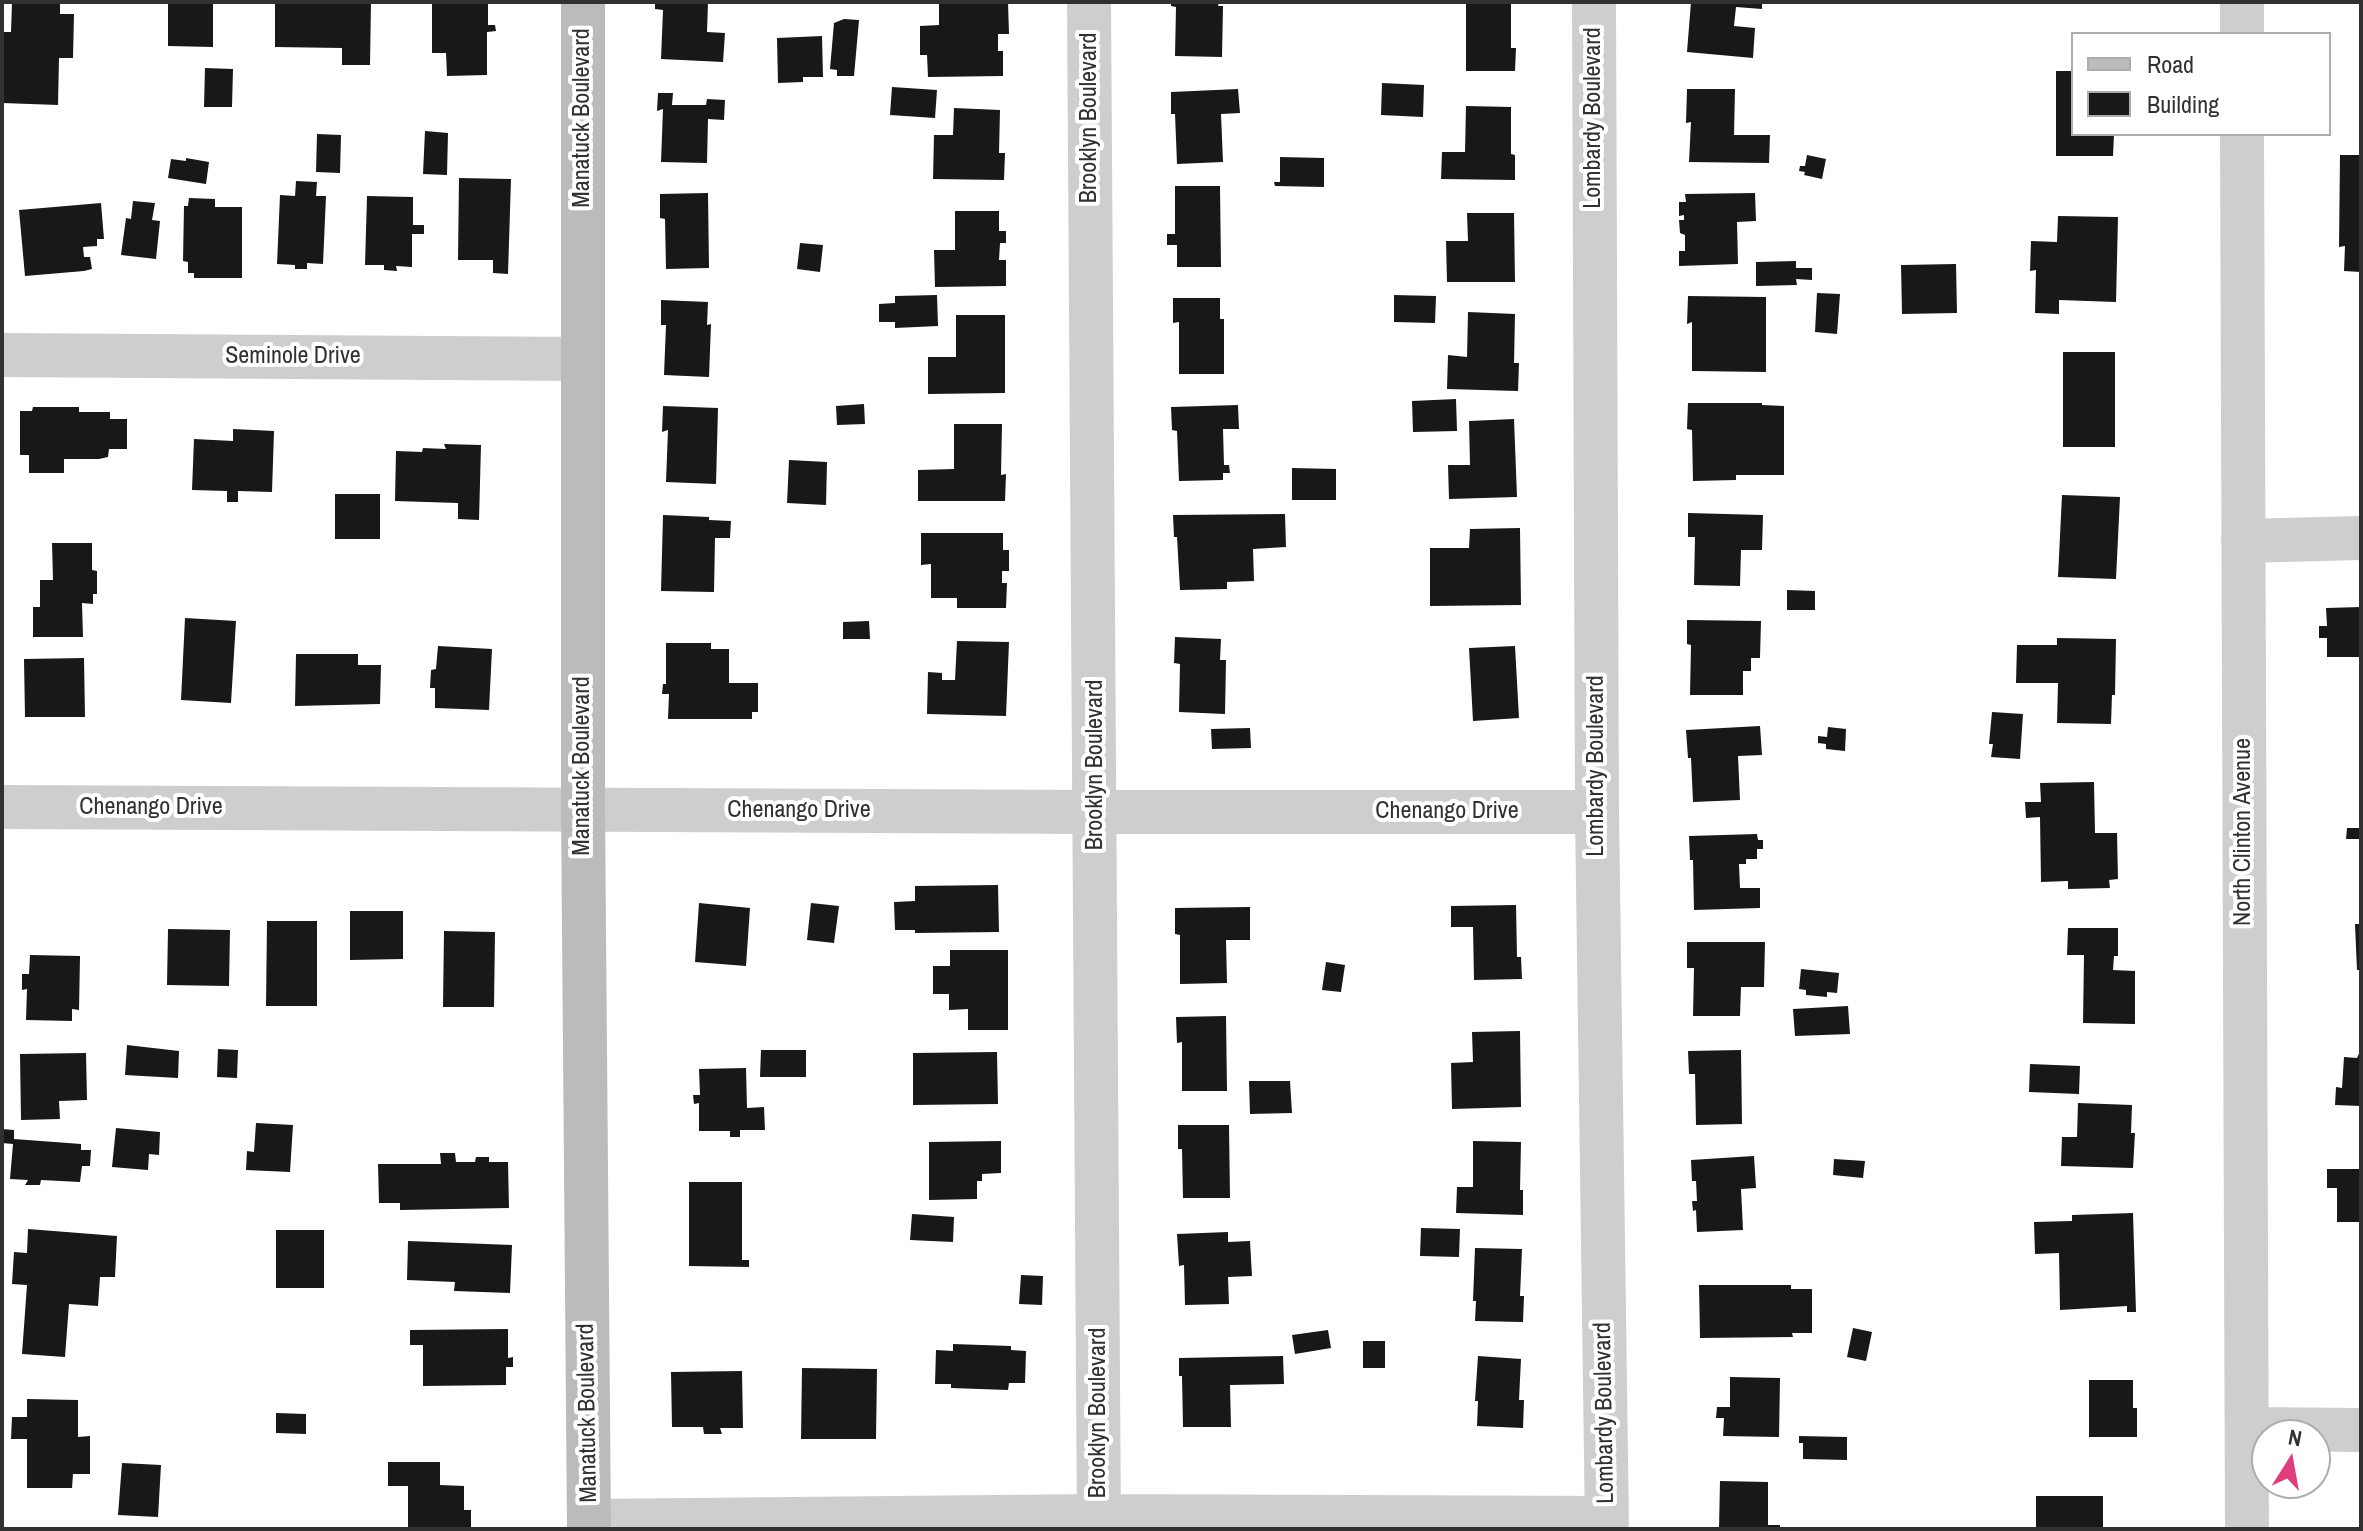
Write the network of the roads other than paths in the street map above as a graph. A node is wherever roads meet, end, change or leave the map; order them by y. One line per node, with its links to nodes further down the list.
1 (583, 2): 8 (street, Manatuck Boulevard)
2 (1089, 2): 13 (street, Brooklyn Boulevard)
3 (1594, 2): 14 (street, Lombardy Boulevard)
4 (2242, 2): 5 (street)
5 (2242, 32)
6 (2242, 136): 10 (street, North Clinton Avenue)
7 (2, 355): 8 (street, Seminole Drive)
8 (583, 359): 12 (street, Manatuck Boulevard)
9 (2361, 538): 10 (street)
10 (2243, 541): 15 (street, North Clinton Avenue)
11 (2, 807): 12 (street, Chenango Drive)
12 (583, 810): 13 (street, Chenango Drive); 19 (street, Manatuck Boulevard)
13 (1096, 812): 14 (street, Chenango Drive); 17 (street, Brooklyn Boulevard)
14 (1597, 812): 18 (street, Lombardy Boulevard)
15 (2247, 1429): 16 (street); 20 (street, North Clinton Avenue)
16 (2361, 1430)
17 (1099, 1523): 18 (street); 19 (street)
18 (1607, 1523)
19 (589, 1525)
20 (2247, 1529)

